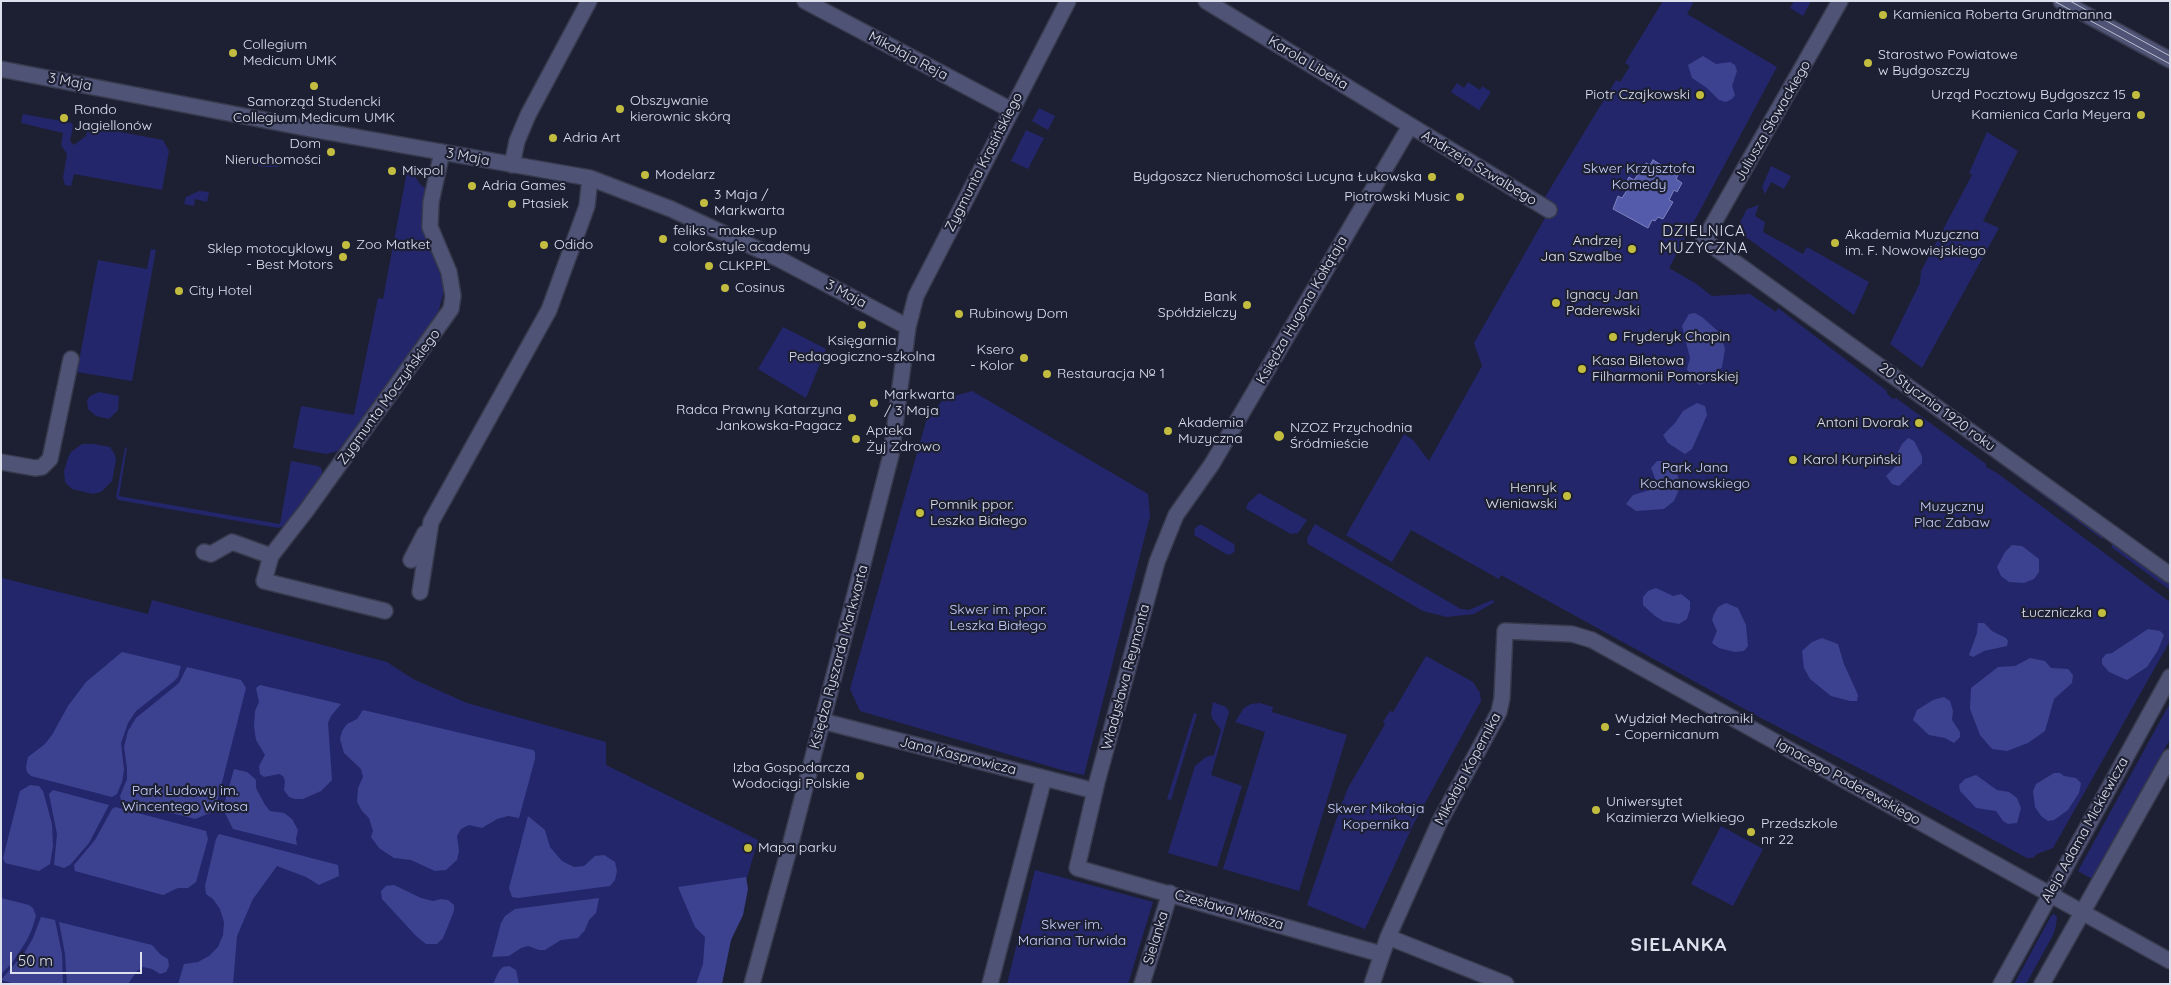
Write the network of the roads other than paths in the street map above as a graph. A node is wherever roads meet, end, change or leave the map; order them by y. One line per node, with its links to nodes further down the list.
1 (589, 1): 12 (street)
2 (805, 1): 9 (street, Mikołaja Reja)
3 (1068, 1): 9 (street, Zygmunta Krasińskiego)
4 (1206, 1): 10 (street, Karola Libelta)
5 (1840, 1): 15 (street, Juliusza Słowackiego)
6 (2061, 1): 7 (street)
7 (2170, 60)
8 (1, 69): 11 (street, 3 Maja)
9 (1011, 110): 16 (street, Zygmunta Krasińskiego)
10 (1410, 126): 14 (street, Andrzeja Szwalbego); 19 (street, Księdza Hugona Kołłątaja)
11 (442, 152): 12 (street, 3 Maja); 22 (street, Zygmunta Moczyńskiego)
12 (512, 165): 13 (street, 3 Maja)
13 (590, 178): 16 (street, 3 Maja); 20 (street)
14 (1549, 210)
15 (1704, 240): 24 (street, 20 Stycznia 1920 roku)
16 (908, 326): 29 (street, Księdza Ryszarda Markwarta)
17 (71, 359): 18 (street)
18 (1, 462)
19 (1193, 492): 32 (street, Władysława Reymonta)
20 (431, 523): 23 (street); 25 (street)
21 (204, 552): 22 (street)
22 (271, 556): 26 (street)
23 (411, 560)
24 (2170, 575)
25 (420, 592)
26 (385, 611)
27 (1505, 631): 35 (street, Ignacego Paderewskiego); 37 (street, Mikołaja Kopernika)
28 (2170, 677): 35 (street, Aleja Adama Mickiewicza)
29 (822, 720): 31 (street, Jana Kasprowicza); 40 (street, Księdza Ryszarda Markwarta)
30 (2170, 757): 36 (street)
31 (1044, 778): 32 (street, Jana Kasprowicza); 41 (street)
32 (1095, 791): 33 (street, Władysława Reymonta)
33 (1077, 868): 34 (street, Czesława Miłosza)
34 (1170, 893): 38 (street, Czesława Miłosza); 42 (street, Sielanka)
35 (2050, 895): 36 (street, Ignacego Paderewskiego); 45 (street, Aleja Adama Mickiewicza)
36 (2081, 913): 39 (street); 46 (street)
37 (1388, 937): 38 (street, Mikołaja Kopernika); 44 (street)
38 (1381, 954): 43 (street, Mikołaja Kopernika)
39 (2170, 961)
40 (752, 984)
41 (990, 984)
42 (1142, 984)
43 (1372, 984)
44 (1506, 984)
45 (2001, 984)
46 (2042, 984)

